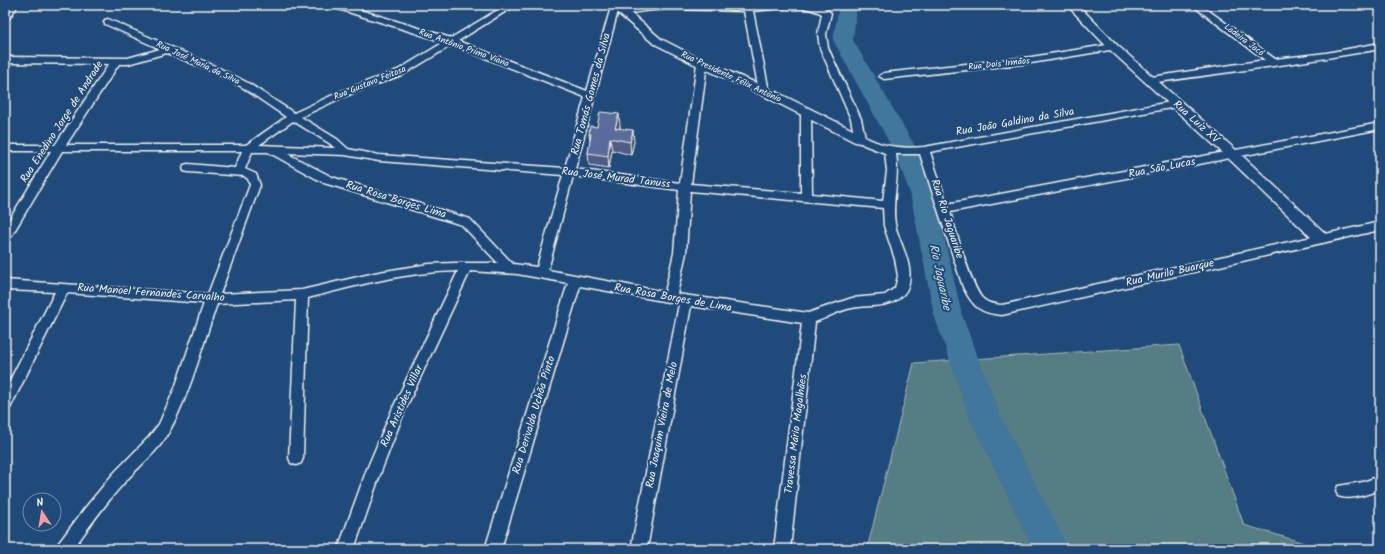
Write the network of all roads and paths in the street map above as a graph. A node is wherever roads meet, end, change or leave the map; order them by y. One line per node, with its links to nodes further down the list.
1 (14, 5): 8 (street)
2 (512, 5): 10 (street, Rua Gustavo Feitosa)
3 (1072, 5): 12 (street, Rua Luiz XV)
4 (1196, 5): 16 (street, Ladeira Jacó)
5 (342, 6): 10 (street, Rua Antônio Primo Viana)
6 (616, 8): 7 (street); 17 (street, Rua Presidente Félix Antônio); 21 (street, Rua Tomás Gomes da Silva)
7 (748, 9): 20 (street); 26 (street)
8 (5, 18)
9 (108, 22): 13 (street, Rua José Maria da Silva)
10 (450, 41): 21 (street, Rua Antônio Primo Viana); 24 (street, Rua Gustavo Feitosa)
11 (1380, 46): 16 (street)
12 (1113, 47): 18 (street, Rua Dois Irmãos); 19 (street, Rua Luiz XV)
13 (168, 50): 15 (street); 24 (street, Rua José Maria da Silva)
14 (5, 60): 15 (street)
15 (115, 62): 28 (street, Rua Enedino Jorge de Andrade)
16 (1273, 62): 19 (street)
17 (702, 64): 20 (street, Rua Presidente Félix Antônio); 38 (street)
18 (884, 76)
19 (1151, 80): 22 (street, Rua Luiz XV)
20 (764, 91): 23 (street, Rua Presidente Félix Antônio)
21 (591, 96): 37 (street, Rua Tomás Gomes da Silva)
22 (1176, 104): 32 (street, Rua João Galdino da Silva); 35 (street, Rua Luiz XV)
23 (806, 113): 26 (street, Rua Presidente Félix Antônio); 39 (street)
24 (293, 117): 30 (street, Rua Gustavo Feitosa); 33 (street, Rua José Maria da Silva)
25 (1380, 126): 35 (street, Rua São Lucas)
26 (860, 139): 34 (street, Rua João Galdino da Silva)
27 (5, 148): 28 (street, Rua José Murad Tanuss)
28 (59, 148): 29 (street, Rua José Murad Tanuss); 43 (street, Rua Enedino Jorge de Andrade)
29 (204, 148): 30 (street, Rua José Murad Tanuss); 36 (street)
30 (248, 148): 31 (street, Rua José Murad Tanuss); 36 (street)
31 (270, 149): 33 (street, Rua José Murad Tanuss); 46 (street, Rua Rosa Borges Lima)
32 (920, 151): 34 (street, Rua João Galdino da Silva); 41 (street, Rua Rio Jaguaribe)
33 (345, 152): 37 (street, Rua José Murad Tanuss)
34 (894, 152): 40 (street, Rua Rosa Borges de Lima)
35 (1232, 154): 41 (street, Rua São Lucas); 44 (street, Rua Luiz XV)
36 (239, 172): 53 (street)
37 (570, 172): 38 (street, Rua José Murad Tanuss); 47 (street, Rua Tomás Gomes da Silva)
38 (685, 187): 39 (street, Rua José Murad Tanuss); 54 (street)
39 (807, 199): 40 (street, Rua José Murad Tanuss)
40 (888, 205): 56 (street, Rua Rosa Borges de Lima)
41 (944, 209): 50 (street, Rua Rio Jaguaribe)
42 (1380, 226): 44 (street, Rua Murilo Buarque)
43 (5, 237)
44 (1321, 238): 50 (street, Rua Murilo Buarque)
45 (466, 266): 46 (street, Rua Rosa Borges de Lima); 52 (street, Rua Rosa Borges de Lima); 62 (street, Rua Aristides Villar)
46 (508, 268): 47 (street, Rua Rosa Borges de Lima)
47 (541, 274): 48 (street, Rua Rosa Borges de Lima)
48 (575, 281): 54 (street, Rua Rosa Borges de Lima); 63 (street, Rua Derivaldo Uchõa Pinto)
49 (5, 285): 51 (street, Rua Manoel Fernandes Carvalho)
50 (969, 287)
51 (63, 288): 53 (street, Rua Manoel Fernandes Carvalho); 57 (street)
52 (302, 295): 53 (street, Rua Manoel Fernandes Carvalho); 58 (street)
53 (212, 299): 61 (street)
54 (670, 299): 55 (street, Rua Rosa Borges de Lima)
55 (686, 302): 56 (street, Rua Rosa Borges de Lima); 64 (street, Rua Joaquim Vieira de Melo)
56 (809, 318): 65 (street, Travessa Mário Magalhães)
57 (5, 404)
58 (296, 458)
59 (1380, 483): 60 (street)
60 (1343, 491)
61 (64, 549)
62 (346, 549)
63 (493, 549)
64 (639, 549)
65 (782, 549)

